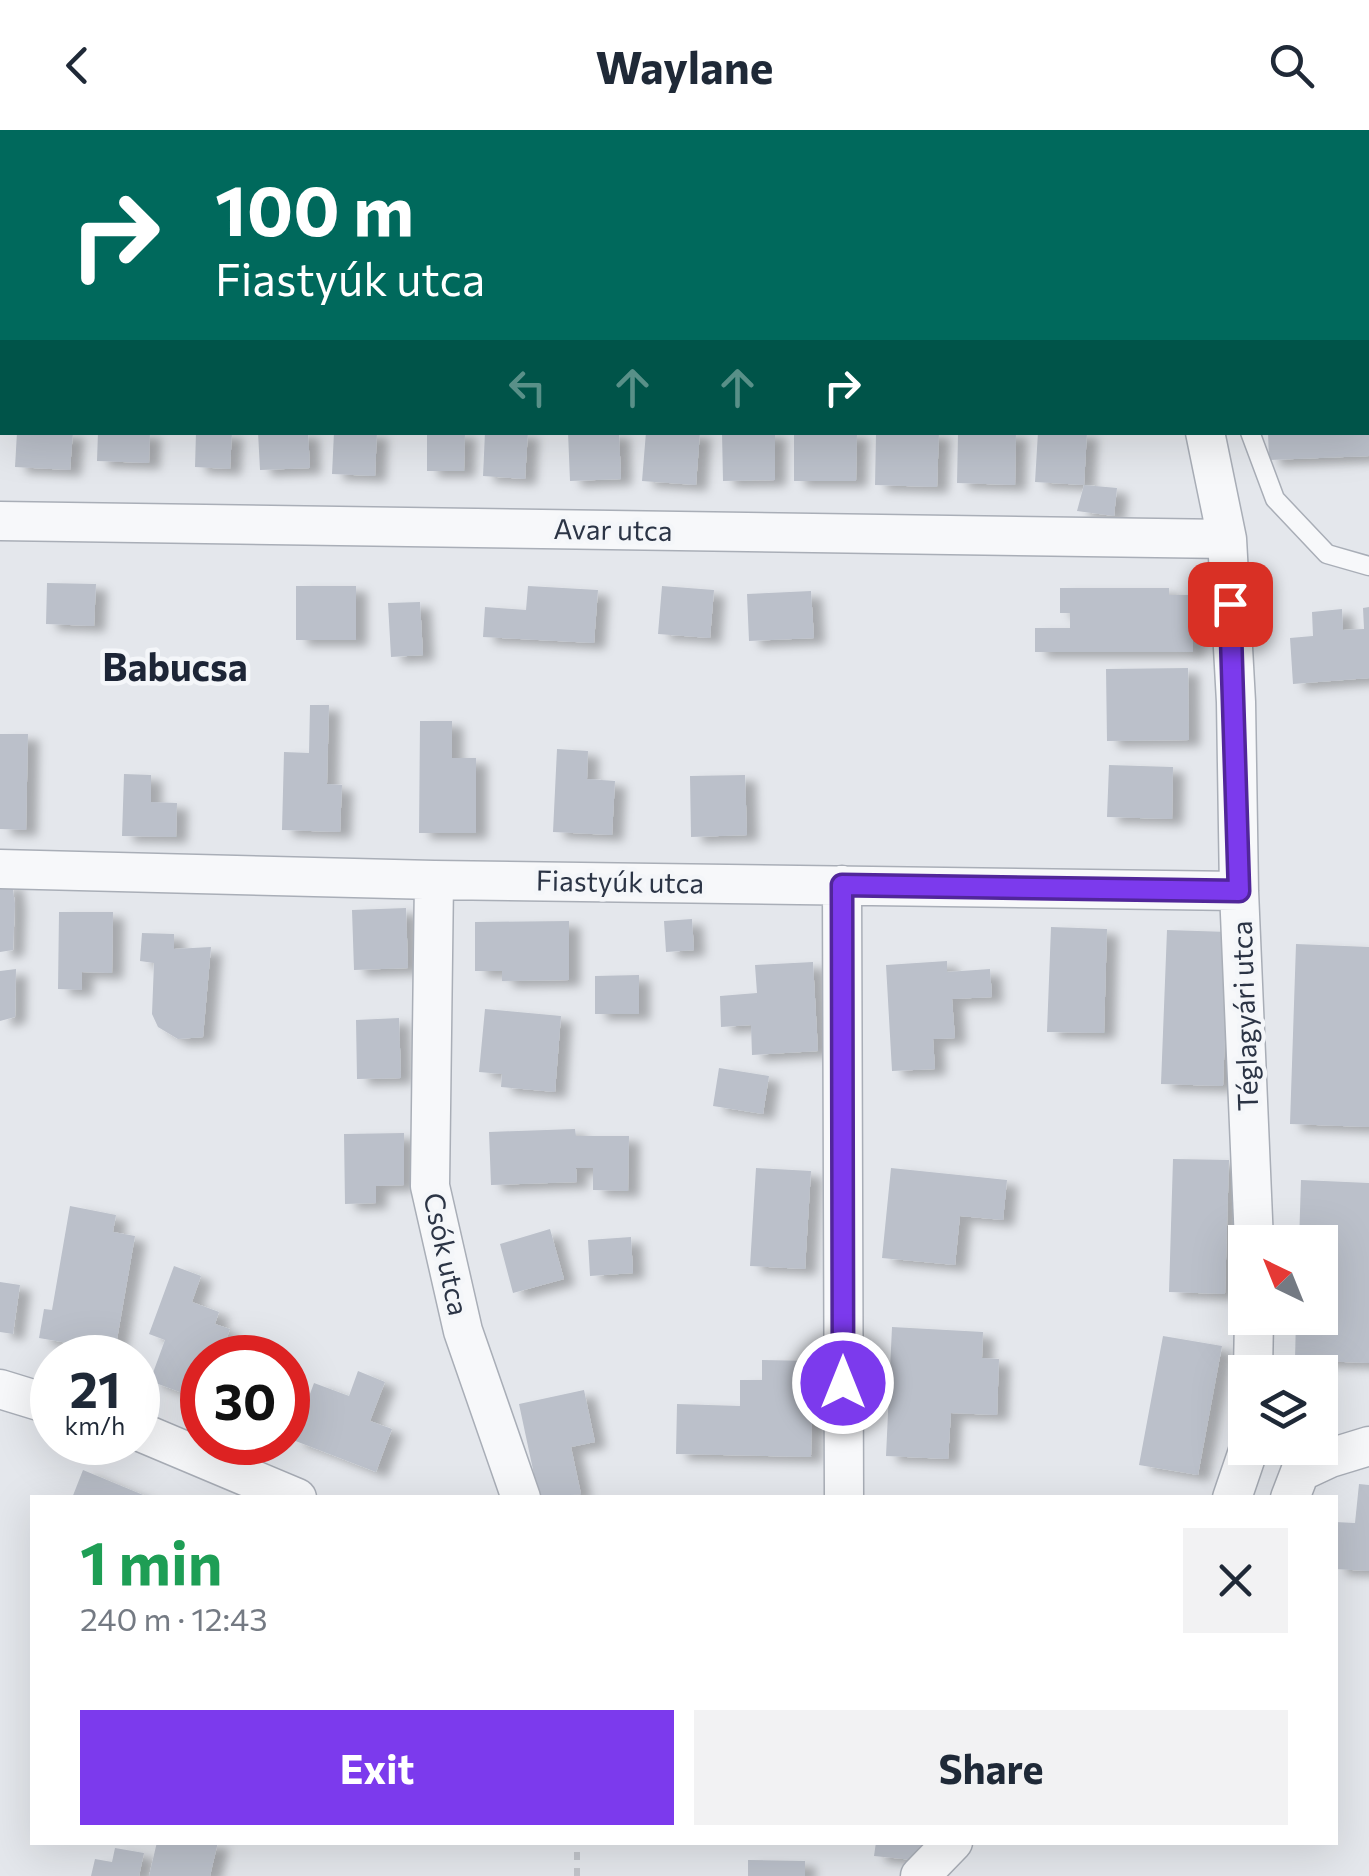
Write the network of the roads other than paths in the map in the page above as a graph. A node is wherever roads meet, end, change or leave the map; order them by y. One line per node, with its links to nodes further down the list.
1 (1207, 435): 4 (street, Téglagyári utca)
2 (1251, 435): 5 (lane)
3 (0, 522): 4 (street, Avar utca)
4 (1227, 539): 9 (street, Téglagyári utca)
5 (1369, 566)
6 (0, 869): 7 (street, Fiastyúk utca)
7 (434, 880): 8 (street, Fiastyúk utca); 17 (street, Csók utca)
8 (842, 885): 9 (street, Fiastyúk utca); 18 (street)
9 (1239, 891): 10 (street, Téglagyári utca)
10 (1253, 1225)
11 (0, 1390): 12 (street)
12 (30, 1399)
13 (160, 1440): 16 (street)
14 (1369, 1446): 20 (street)
15 (1243, 1465): 19 (street)
16 (290, 1495)
17 (520, 1495)
18 (844, 1495)
19 (1233, 1495)
20 (1291, 1495)
21 (950, 1845): 22 (street)
22 (920, 1876)

